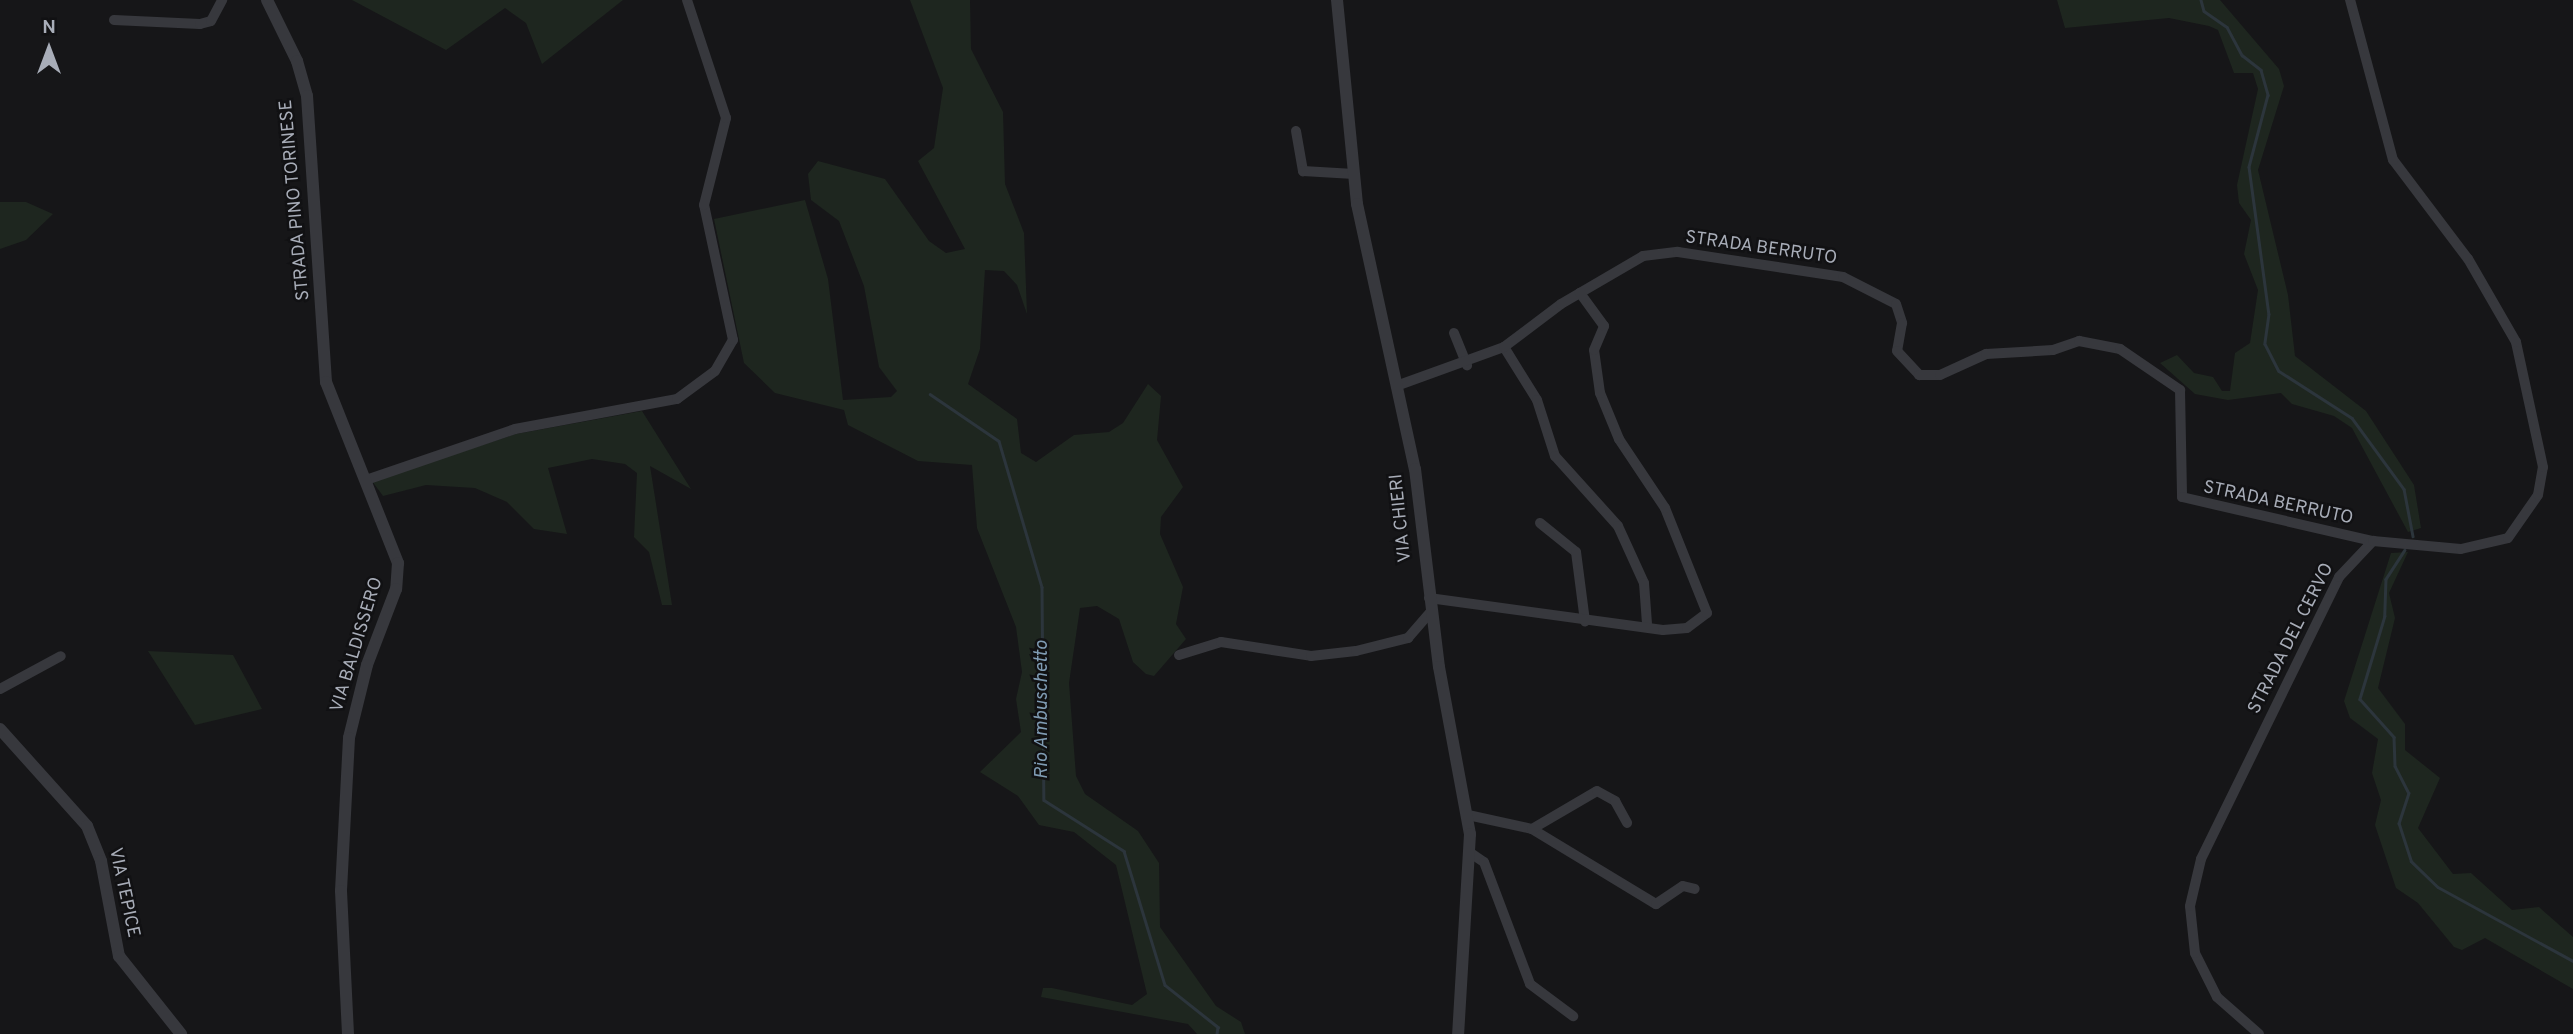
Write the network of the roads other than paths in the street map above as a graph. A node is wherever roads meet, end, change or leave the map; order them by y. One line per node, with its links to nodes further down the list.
1 (222, 0): 6 (street)
2 (687, 0): 15 (street)
3 (1337, 0): 8 (street, VIA CHIERI)
4 (2350, 0): 17 (street)
5 (264, 1): 10 (street, STRADA PINO TORINESE)
6 (114, 20)
7 (1296, 131): 8 (street)
8 (1354, 174): 14 (street, VIA CHIERI)
9 (1580, 293): 12 (street, STRADA BERRUTO); 17 (street, STRADA BERRUTO); 21 (street)
10 (323, 321): 15 (street, VIA BALDISSERO)
11 (1454, 333): 13 (street)
12 (1504, 347): 13 (street, STRADA BERRUTO); 21 (street)
13 (1467, 366): 14 (street, STRADA BERRUTO)
14 (1399, 385): 18 (street, VIA CHIERI)
15 (366, 480): 33 (street, VIA BALDISSERO)
16 (1541, 523): 20 (street)
17 (2373, 541): 35 (street, STRADA DEL CERVO)
18 (1429, 598): 19 (street, VIA CHIERI); 20 (street)
19 (1432, 612): 22 (street); 26 (street, VIA CHIERI)
20 (1586, 621): 21 (street)
21 (1647, 624)
22 (1179, 655)
23 (61, 656): 24 (street)
24 (0, 689)
25 (0, 729): 32 (street, VIA TEPICE)
26 (1468, 815): 28 (street); 29 (street, VIA CHIERI)
27 (1627, 823): 28 (street)
28 (1532, 829): 30 (street)
29 (1472, 854): 31 (street); 34 (street, VIA CHIERI)
30 (1695, 889)
31 (1573, 1016)
32 (181, 1034)
33 (348, 1034)
34 (1458, 1034)
35 (2259, 1034)

